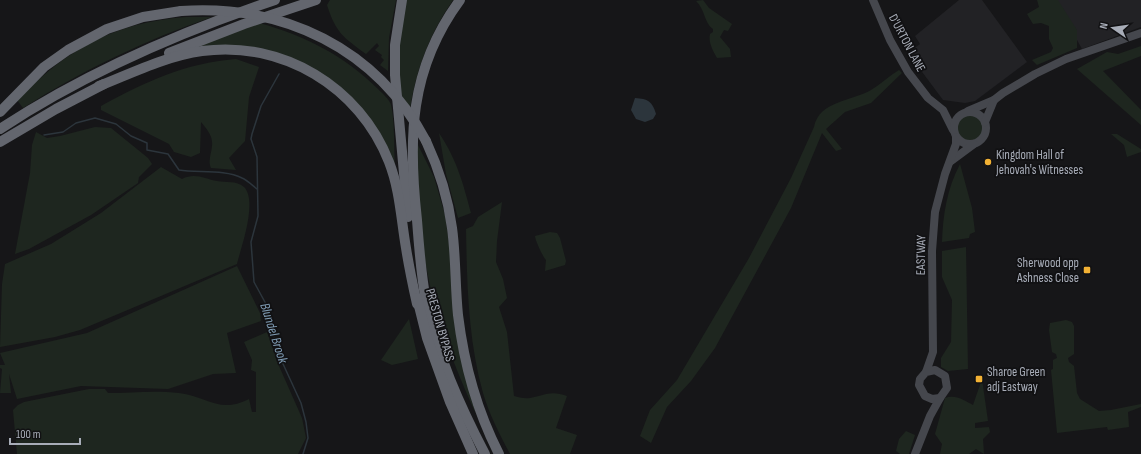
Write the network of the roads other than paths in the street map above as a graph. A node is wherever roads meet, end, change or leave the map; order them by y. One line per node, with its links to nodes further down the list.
1 (275, 0): 13 (highway)
2 (316, 0): 7 (highway)
3 (402, 0): 18 (highway, PRESTON BYPASS)
4 (460, 0): 18 (highway, PRESTON BYPASS)
5 (872, 0): 9 (main road, D'URTON LANE)
6 (1141, 32): 8 (main road)
7 (99, 86): 15 (highway); 18 (highway)
8 (994, 100): 10 (main road); 12 (main road)
9 (943, 110): 10 (main road); 14 (main road, D'URTON LANE)
10 (967, 111): 12 (main road); 14 (main road)
11 (0, 112): 28 (highway, bridge)
12 (985, 122): 16 (main road)
13 (0, 129)
14 (955, 133): 16 (main road); 17 (main road, EASTWAY)
15 (0, 142)
16 (974, 144): 17 (main road)
17 (951, 161): 19 (main road, EASTWAY)
18 (422, 304): 25 (highway, PRESTON BYPASS); 26 (highway); 27 (highway)
19 (933, 352): 20 (main road, EASTWAY); 21 (main road, EASTWAY)
20 (939, 371): 21 (main road); 23 (main road, EASTWAY)
21 (926, 372): 22 (main road, EASTWAY)
22 (928, 398): 23 (main road); 24 (main road, EASTWAY)
23 (940, 398): 24 (main road, EASTWAY)
24 (930, 416): 29 (main road, EASTWAY)
25 (472, 454)
26 (485, 454)
27 (492, 454)
28 (499, 454)
29 (915, 454)

